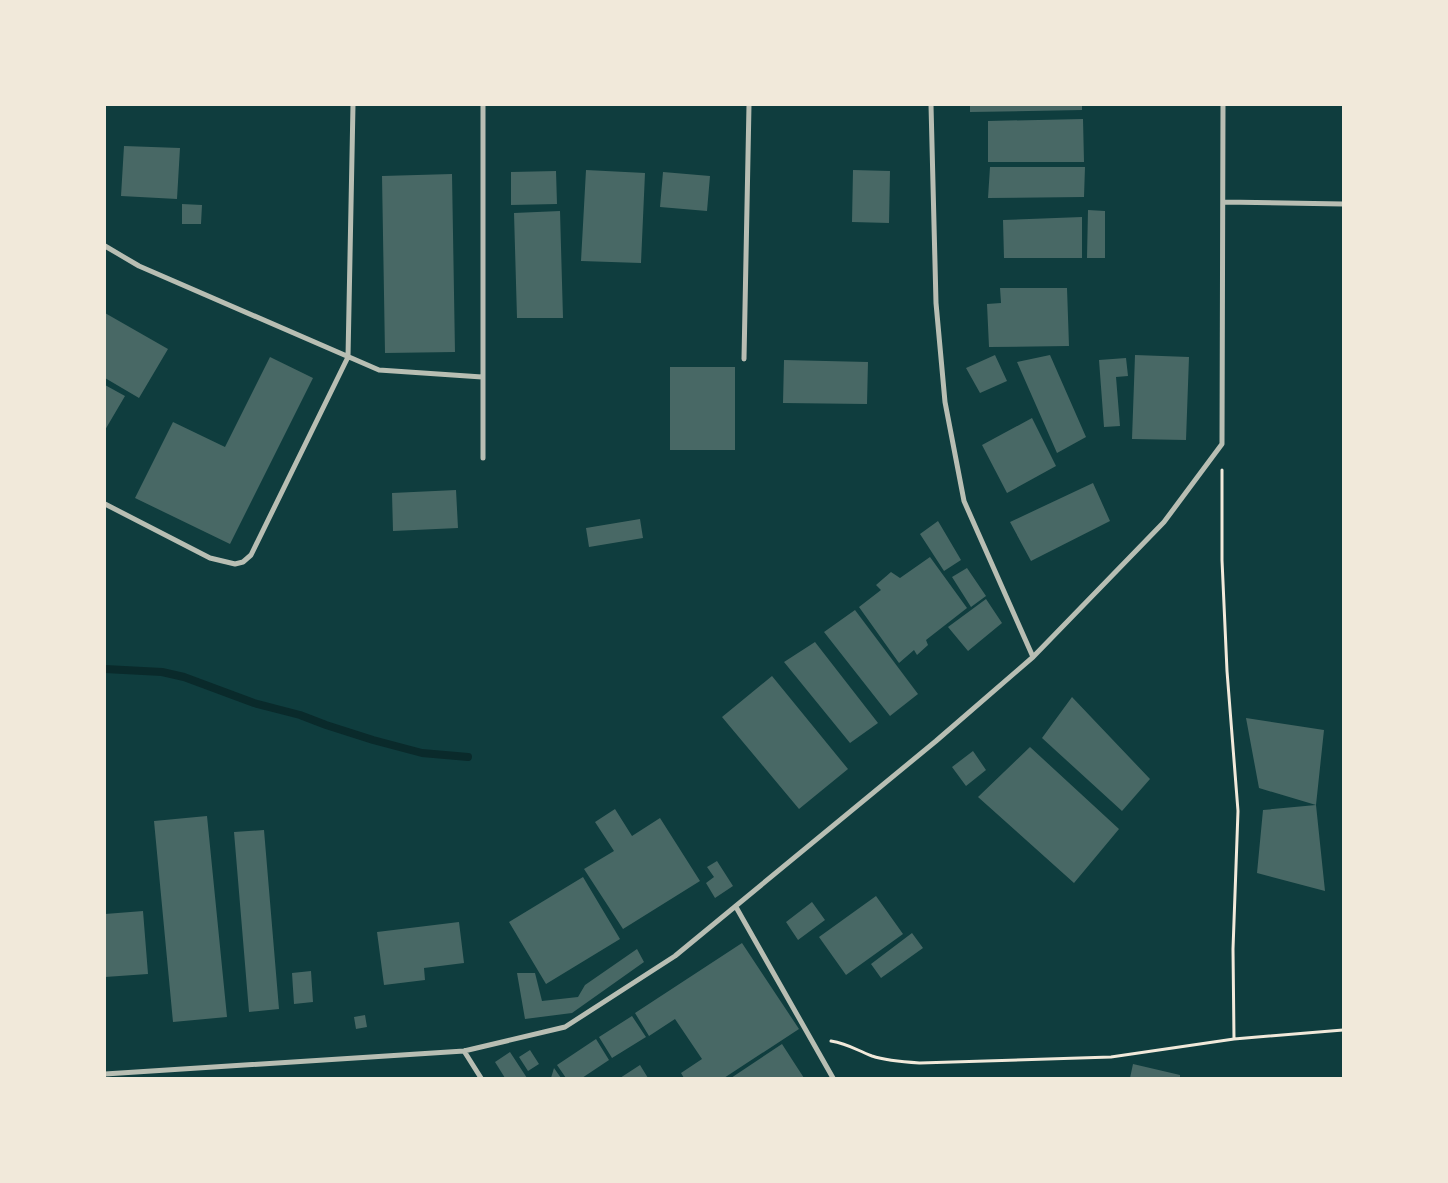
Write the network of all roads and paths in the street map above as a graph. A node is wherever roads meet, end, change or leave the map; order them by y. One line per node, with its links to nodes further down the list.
1 (353, 105): 9 (street)
2 (483, 105): 11 (street)
3 (749, 105): 10 (street)
4 (932, 105): 15 (street)
5 (1223, 105): 6 (street)
6 (1224, 202): 7 (street); 15 (street)
7 (1343, 204)
8 (105, 246): 9 (street)
9 (348, 357): 11 (street); 14 (street)
10 (744, 359)
11 (482, 377): 12 (street)
12 (483, 458)
13 (1222, 482): 18 (path)
14 (105, 504)
15 (1033, 657): 16 (street)
16 (736, 907): 19 (street); 20 (street)
17 (1343, 1030): 18 (path)
18 (1234, 1039): 19 (path)
19 (813, 1041): 23 (street)
20 (464, 1051): 21 (street); 22 (street)
21 (105, 1074)
22 (481, 1078)
23 (833, 1078)

